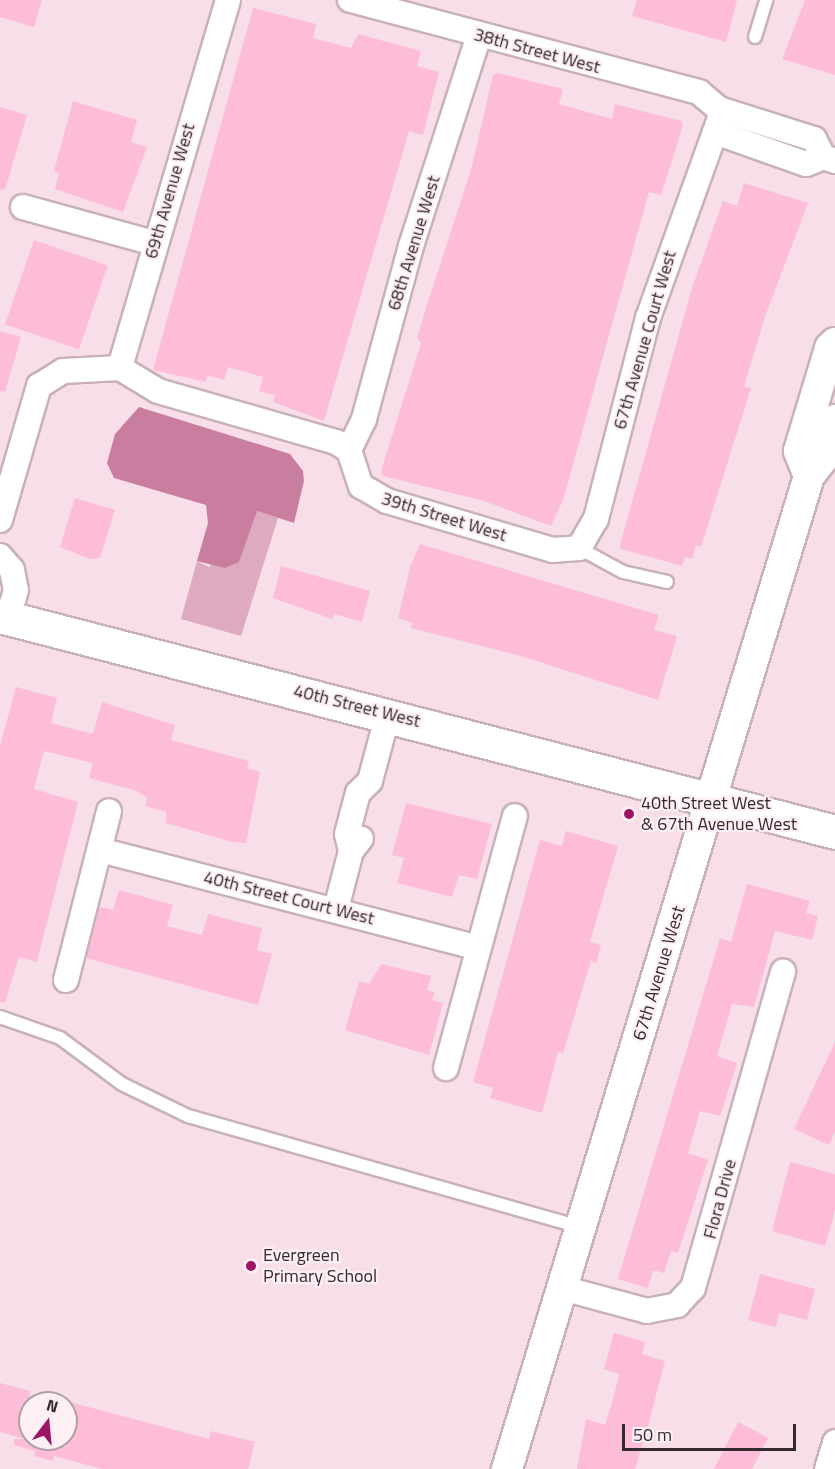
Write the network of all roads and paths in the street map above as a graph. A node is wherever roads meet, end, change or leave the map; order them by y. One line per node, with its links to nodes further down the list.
1 (228, 0): 11 (street, 69th Avenue West)
2 (350, 0): 4 (street, 38th Street West)
3 (766, 0): 5 (lane)
4 (479, 36): 6 (street, 38th Street West); 15 (street, 68th Avenue West)
5 (755, 37)
6 (717, 120): 7 (street, 38th Street West); 8 (street, 38th Street West); 18 (street, 67th Avenue Court West)
7 (783, 129): 8 (lane); 9 (street, 38th Street West)
8 (776, 153): 9 (street, 38th Street West)
9 (829, 159)
10 (23, 207): 11 (street)
11 (154, 243): 13 (street, 69th Avenue West)
12 (835, 343): 16 (street)
13 (126, 374): 15 (street); 17 (street)
14 (835, 420): 16 (street, 67th Avenue West)
15 (349, 450): 18 (street, 39th Street West)
16 (809, 476): 23 (street, 67th Avenue West)
17 (0, 520)
18 (579, 548): 20 (lane)
19 (0, 556): 21 (street)
20 (667, 582)
21 (4, 617): 22 (main road, 40th Street West)
22 (388, 714): 23 (main road, 40th Street West); 28 (street)
23 (715, 797): 26 (main road, 40th Street West); 34 (street, 67th Avenue West)
24 (109, 811): 27 (street)
25 (515, 816): 29 (street)
26 (835, 832)
27 (100, 850): 28 (street, 40th Street Court West); 31 (street)
28 (336, 909): 29 (street, 40th Street Court West)
29 (476, 947): 33 (street)
30 (783, 972): 35 (street, Flora Drive)
31 (66, 980)
32 (0, 1017): 34 (lane)
33 (446, 1068)
34 (580, 1227): 35 (street, 67th Avenue West)
35 (561, 1288): 37 (street, 67th Avenue West)
36 (835, 1442): 38 (street)
37 (507, 1469)
38 (827, 1469)

